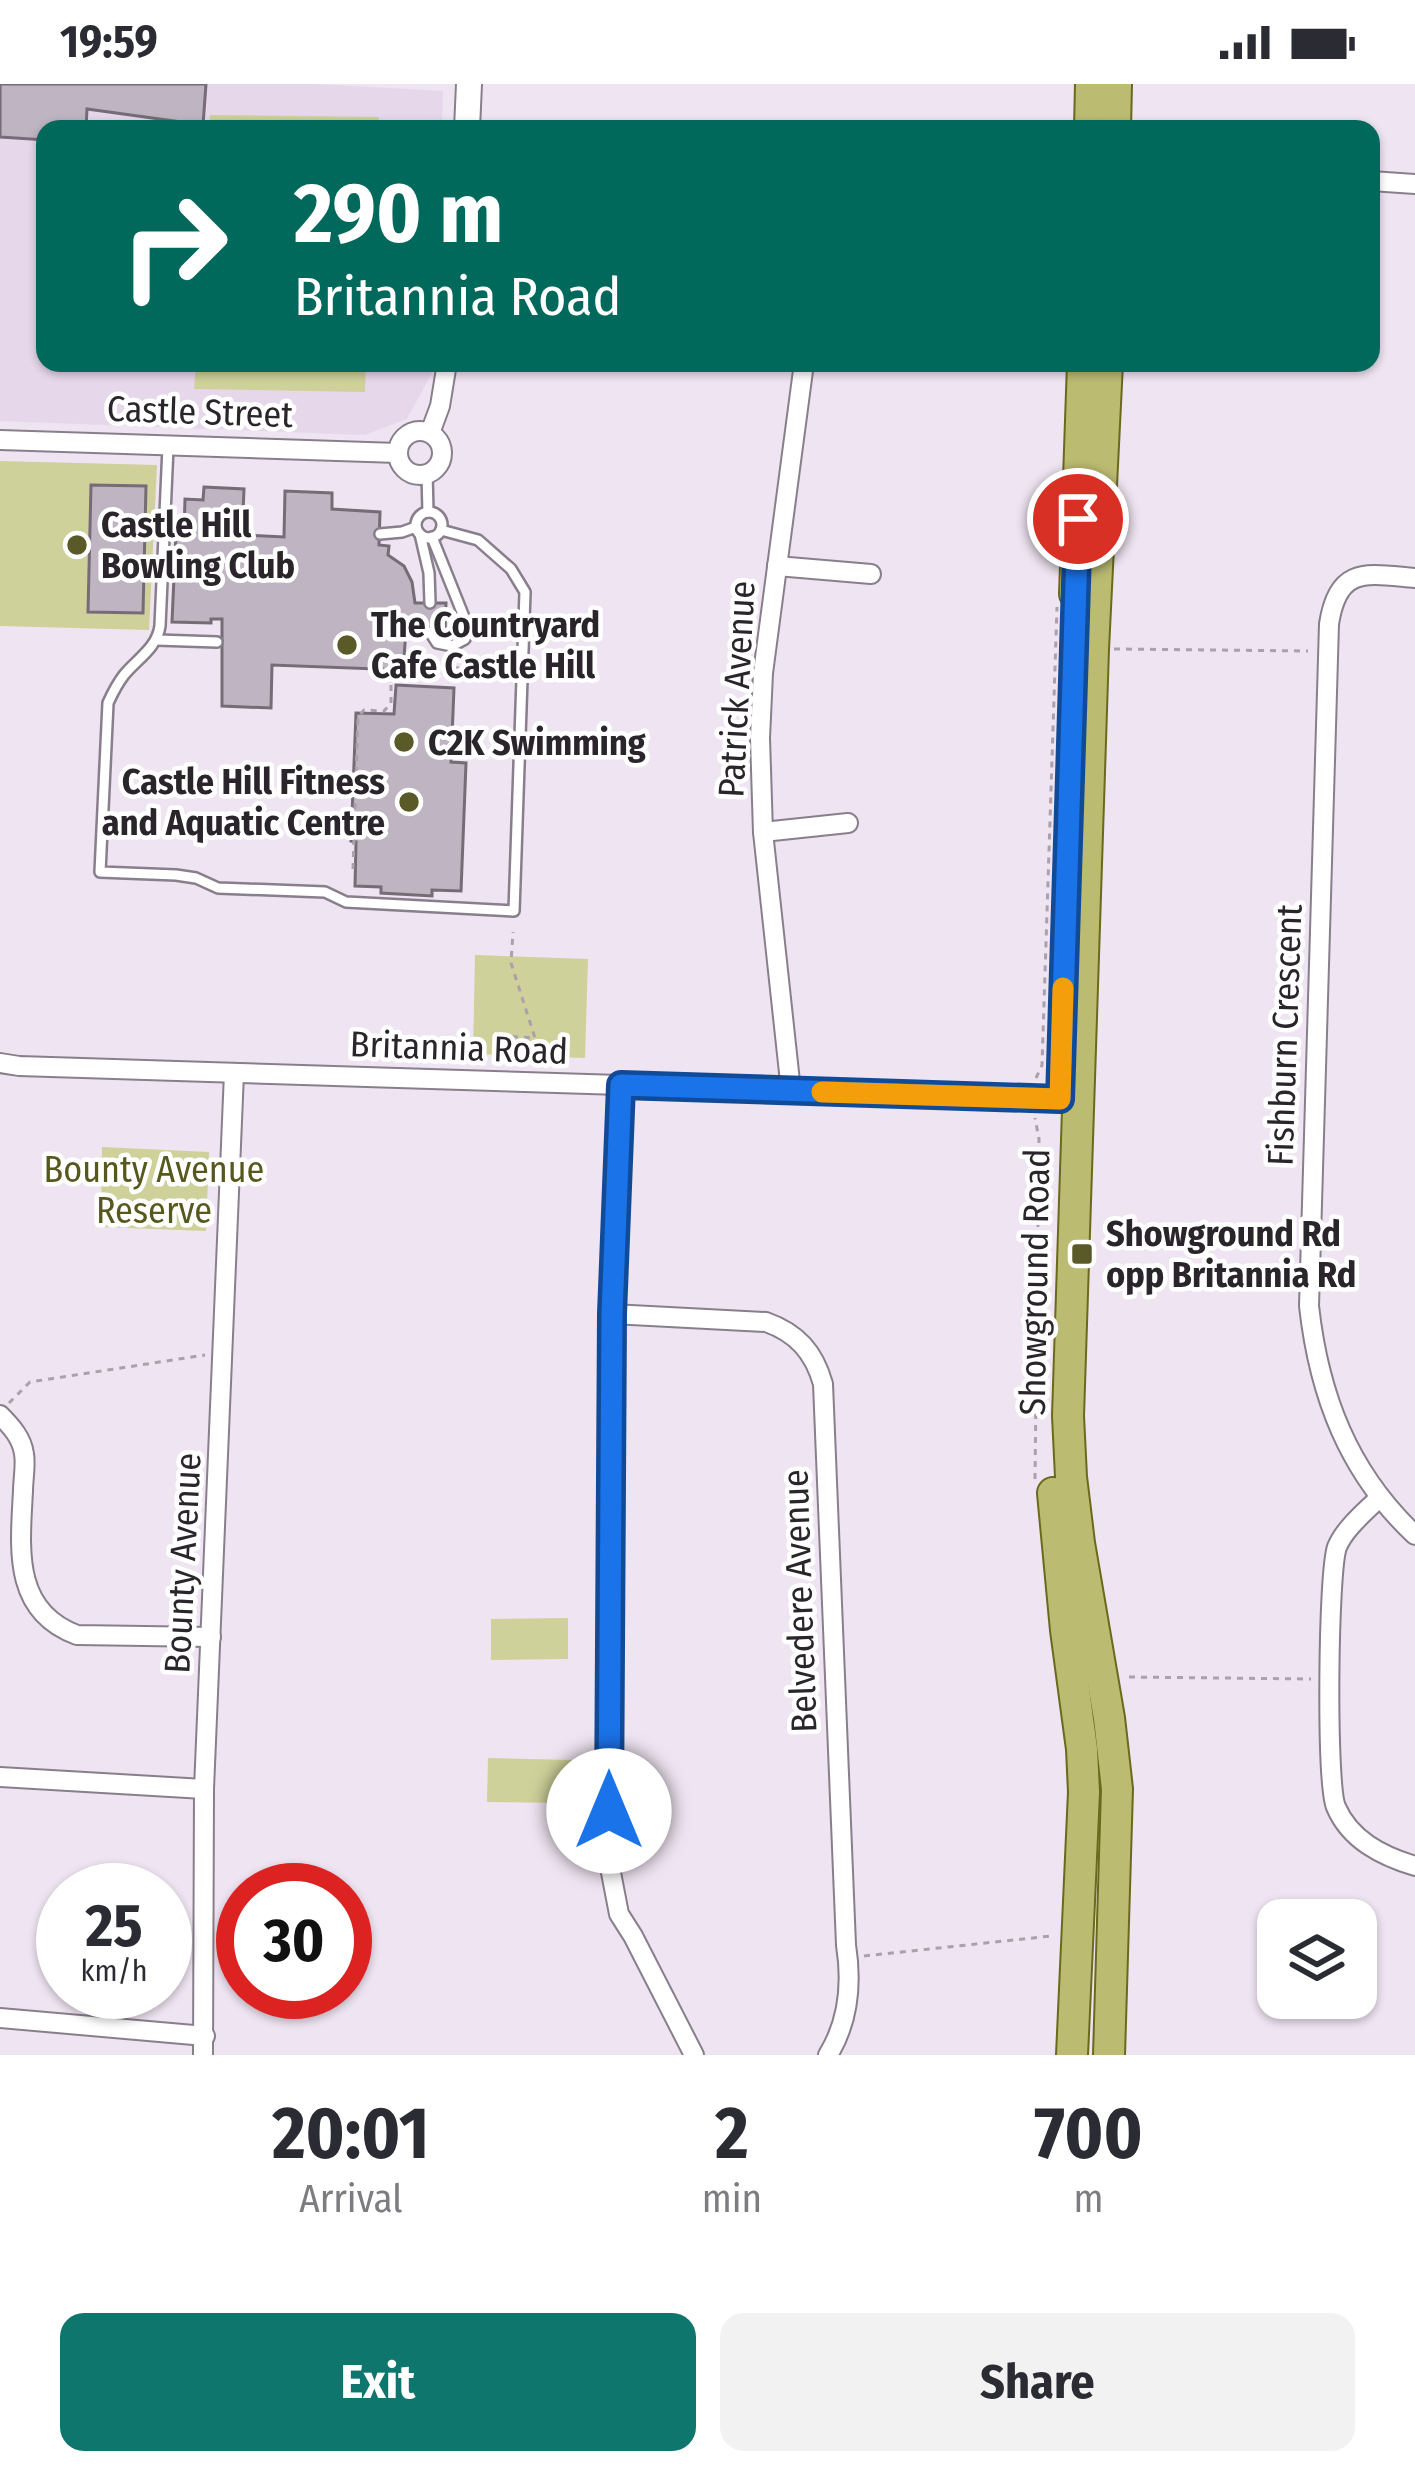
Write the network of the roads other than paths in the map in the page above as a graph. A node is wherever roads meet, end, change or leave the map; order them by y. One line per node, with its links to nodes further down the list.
1 (469, 84): 4 (street)
2 (1091, 84): 5 (main road)
3 (1116, 84): 6 (main road)
4 (467, 120)
5 (1090, 120)
6 (1114, 120)
7 (1380, 182): 8 (street)
8 (1415, 184)
9 (446, 372): 13 (street)
10 (803, 372): 21 (street, Patrick Avenue)
11 (1083, 372): 34 (main road, Showground Road)
12 (1107, 372): 48 (main road, Showground Road)
13 (430, 433): 16 (street); 17 (street)
14 (0, 440): 15 (street, Castle Street)
15 (168, 447): 16 (street, Castle Street); 26 (lane)
16 (398, 453): 17 (street)
17 (427, 473): 18 (lane)
18 (428, 512): 19 (lane); 19 (lane)
19 (427, 532): 20 (lane); 24 (lane); 25 (lane); 26 (lane)
20 (380, 534)
21 (777, 566): 22 (street); 29 (street, Patrick Avenue)
22 (871, 574)
23 (1415, 578): 37 (street, Fishburn Crescent)
24 (430, 603)
25 (430, 632)
26 (157, 640): 27 (lane)
27 (217, 642)
28 (848, 823): 29 (street)
29 (763, 832): 33 (street, Patrick Avenue)
30 (0, 1063): 31 (street, Britannia Road)
31 (234, 1073): 32 (street, Britannia Road); 39 (street, Bounty Avenue)
32 (621, 1085): 33 (street, Britannia Road); 35 (street)
33 (790, 1090): 34 (street, Britannia Road)
34 (1060, 1099): 47 (main road, Showground Road)
35 (612, 1314): 45 (street); 46 (street, Belvedere Avenue)
36 (0, 1414): 39 (street)
37 (1379, 1498): 38 (street, Fishburn Crescent); 42 (street)
38 (1415, 1535)
39 (211, 1637): 41 (street, Bounty Avenue)
40 (0, 1777): 41 (street)
41 (204, 1789): 44 (street, Bounty Avenue)
42 (1415, 1866)
43 (0, 2018): 44 (street)
44 (204, 2045)
45 (694, 2055)
46 (828, 2055)
47 (1072, 2055)
48 (1109, 2055)

